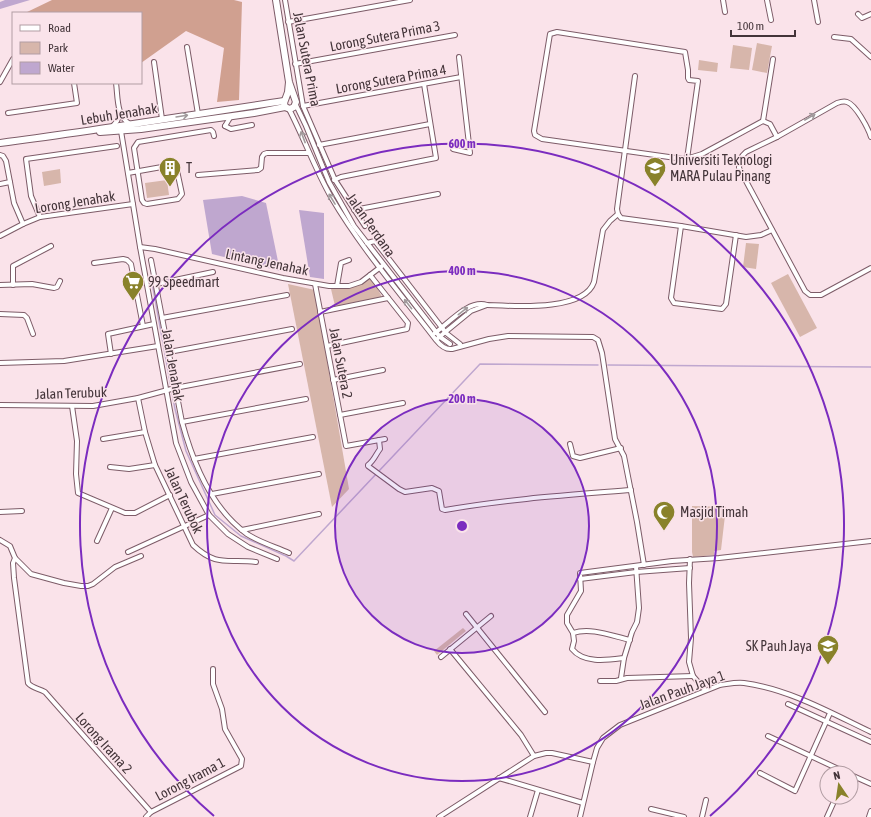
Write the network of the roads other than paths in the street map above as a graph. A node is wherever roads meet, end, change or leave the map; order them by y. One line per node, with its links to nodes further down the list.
1 (276, 0): 25 (street)
2 (285, 0): 11 (street, Jalan Sutera Prima)
3 (410, 0): 11 (street)
4 (723, 0): 7 (street)
5 (768, 0): 10 (street)
6 (814, 0): 12 (street)
7 (725, 12)
8 (858, 14): 9 (street)
9 (871, 14)
10 (771, 20)
11 (288, 22): 21 (street, Jalan Sutera Prima)
12 (818, 22)
13 (455, 35): 21 (street, Lorong Sutera Prima 3)
14 (834, 37): 17 (street)
15 (187, 47): 35 (street)
16 (458, 57): 23 (street)
17 (871, 57)
18 (774, 59): 39 (street)
19 (12, 61): 24 (street)
20 (154, 62): 38 (street)
21 (295, 64): 32 (street, Jalan Sutera Prima)
22 (636, 76): 54 (street)
23 (461, 77): 28 (street, Lorong Sutera Prima 4); 53 (street)
24 (0, 82)
25 (289, 82): 29 (street); 30 (street)
26 (74, 84): 33 (street)
27 (116, 84): 34 (street)
28 (424, 84): 32 (street, Lorong Sutera Prima 4); 41 (street)
29 (294, 98): 30 (street); 31 (street)
30 (286, 104): 31 (street); 35 (street, Lebuh Jenahak); 36 (street, Lebuh Jenahak); 55 (street, Jalan Perdana, one-way to 30)
31 (296, 105): 63 (street, Jalan Perdana)
32 (303, 106): 51 (street, Jalan Sutera Prima)
33 (8, 113)
34 (120, 113): 40 (street); 44 (street)
35 (198, 114): 38 (street, Lebuh Jenahak, one-way to 35)
36 (231, 116): 37 (street, Lebuh Jenahak); 43 (street)
37 (223, 117): 43 (street); 45 (street, Lebuh Jenahak)
38 (162, 119): 40 (street, Lebuh Jenahak)
39 (763, 121): 48 (street); 57 (street)
40 (130, 124): 44 (street, Lebuh Jenahak)
41 (430, 124): 51 (street); 61 (street)
42 (252, 125): 43 (street)
43 (226, 126)
44 (112, 127): 46 (street, Lebuh Jenahak)
45 (121, 131): 46 (street, Lebuh Jenahak); 59 (street, Jalan Jenahak)
46 (74, 134): 50 (street)
47 (214, 136): 58 (street)
48 (777, 137): 49 (street, one-way to 49); 74 (street)
49 (871, 137)
50 (0, 143)
51 (319, 145): 61 (street, Jalan Sutera Prima)
52 (117, 146): 70 (street)
53 (453, 149)
54 (626, 151): 57 (street); 57 (street); 69 (street)
55 (309, 153): 60 (street); 65 (street, Jalan Perdana)
56 (0, 155): 62 (street)
57 (687, 159)
58 (137, 171): 58 (street); 59 (street)
59 (128, 173): 67 (street, Jalan Jenahak)
60 (198, 175)
61 (335, 180): 63 (street); 68 (street, Jalan Sutera Prima)
62 (10, 182): 64 (street); 71 (street)
63 (329, 182): 65 (street); 77 (street, Jalan Perdana)
64 (0, 184)
65 (325, 185): 84 (street, Jalan Perdana, one-way to 65)
66 (438, 194): 68 (street)
67 (133, 204): 70 (street, Lorong Jenahak); 79 (street, Jalan Jenahak)
68 (354, 210): 72 (street, Jalan Sutera Prima)
69 (618, 214): 73 (street); 96 (street)
70 (40, 217): 71 (street, Lorong Jenahak)
71 (23, 224): 75 (street, Lorong Jenahak)
72 (365, 226)
73 (682, 226): 76 (street); 76 (street)
74 (772, 230): 76 (street); 85 (street)
75 (0, 236)
76 (736, 236)
77 (367, 243): 83 (street, Jalan Perdana); 102 (street)
78 (51, 246): 92 (street)
79 (140, 247): 90 (street, Lintang Jenahak); 100 (street, Jalan Jenahak)
80 (151, 260): 89 (street)
81 (349, 260): 93 (street)
82 (94, 263): 101 (street)
83 (384, 264): 84 (street, Lintang Jenahak); 104 (street, Jalan Perdana)
84 (380, 268): 87 (street, Lintang Jenahak); 107 (street, Jalan Perdana, one-way to 84)
85 (871, 268)
86 (214, 272): 89 (street)
87 (370, 275): 93 (street, Lintang Jenahak); 95 (street)
88 (60, 280): 92 (street)
89 (156, 284): 99 (street)
90 (315, 284): 93 (street, Lintang Jenahak); 97 (street, Jalan Sutera 2)
91 (0, 285): 92 (street)
92 (13, 285)
93 (337, 286)
94 (287, 295): 99 (street)
95 (388, 298): 97 (street); 113 (street)
96 (487, 305): 102 (street, one-way to 96); 105 (street)
97 (320, 312): 113 (street, Jalan Sutera 2)
98 (0, 314): 106 (street)
99 (162, 318): 114 (street)
100 (154, 324): 101 (street); 112 (street, Jalan Jenahak)
101 (143, 326): 115 (street)
102 (442, 328): 104 (street); 105 (street)
103 (292, 329): 114 (street)
104 (436, 332): 107 (street); 108 (street, Jalan Perdana)
105 (446, 333): 108 (street); 111 (street)
106 (33, 334)
107 (432, 335): 109 (street, Jalan Perdana)
108 (440, 337): 109 (street); 110 (street, Jalan Perdana)
109 (436, 340): 135 (street)
110 (450, 344)
111 (460, 344)
112 (158, 346): 115 (street); 121 (street, Jalan Jenahak)
113 (327, 346): 119 (street, Jalan Sutera 2)
114 (169, 352): 120 (street)
115 (111, 354): 116 (street)
116 (0, 363)
117 (300, 364): 120 (street, Jalan Terubuk)
118 (383, 370): 119 (street)
119 (333, 380): 127 (street, Jalan Sutera 2)
120 (175, 388): 121 (street, Jalan Terubuk); 128 (street)
121 (166, 391): 122 (street, Jalan Terubuk); 147 (street, Jalan Jenahak)
122 (138, 398): 126 (street, Jalan Terubuk); 129 (street, Jalan Terubok)
123 (306, 399): 128 (street)
124 (403, 402): 127 (street)
125 (0, 405): 126 (street, Jalan Terubuk)
126 (72, 406): 143 (street)
127 (340, 415): 133 (street, Jalan Sutera 2)
128 (182, 422): 136 (street)
129 (145, 432): 131 (street); 137 (street, Jalan Terubok)
130 (313, 437): 136 (street)
131 (103, 439)
132 (385, 439): 133 (street)
133 (379, 440): 140 (street)
134 (570, 444): 135 (street)
135 (621, 448): 140 (street)
136 (194, 459): 141 (street)
137 (155, 464): 138 (street); 142 (street, Jalan Terubok)
138 (110, 467)
139 (319, 474): 141 (street)
140 (631, 490): 160 (street)
141 (212, 494): 149 (street)
142 (170, 495): 143 (street); 148 (street, Jalan Terubok)
143 (112, 508): 152 (street)
144 (22, 511): 145 (street)
145 (0, 512)
146 (320, 514): 149 (street)
147 (209, 515): 148 (street); 157 (street, Jalan Jenahak)
148 (184, 528): 153 (street); 159 (street, Jalan Terubok)
149 (242, 530): 154 (street)
150 (0, 540): 156 (street)
151 (871, 541): 158 (street)
152 (97, 542)
153 (128, 552)
154 (289, 553)
155 (141, 556): 156 (street)
156 (15, 558): 199 (street, Lorong Irama 2)
157 (277, 559)
158 (690, 560): 160 (street); 162 (street)
159 (256, 562)
160 (644, 564): 161 (street)
161 (636, 566): 163 (street); 164 (street)
162 (690, 568): 163 (street); 174 (street)
163 (636, 572): 164 (street); 169 (street)
164 (580, 579): 168 (street)
165 (466, 614): 167 (street)
166 (491, 616): 167 (street)
167 (477, 628): 170 (street); 179 (street)
168 (573, 633): 169 (street); 172 (street)
169 (630, 640): 172 (street)
170 (450, 649): 171 (street); 185 (street)
171 (441, 657)
172 (624, 658): 175 (street)
173 (213, 669): 199 (street, Lorong Irama 1)
174 (692, 676): 175 (street); 177 (street)
175 (622, 678): 176 (street)
176 (600, 681)
177 (705, 690): 180 (street, Jalan Pauh Jaya 1); 187 (street, Jalan Pauh Jaya 1)
178 (788, 704): 181 (street)
179 (545, 712)
180 (830, 713): 181 (street); 182 (street, Jalan Pauh Jaya 1)
181 (826, 722): 184 (street); 186 (street)
182 (871, 732)
183 (768, 736): 186 (street)
184 (871, 742)
185 (534, 756): 187 (street); 190 (street)
186 (810, 756): 188 (street); 189 (street)
187 (593, 762): 195 (street, Jalan Pauh Jaya 1)
188 (829, 765)
189 (760, 774)
190 (499, 778): 193 (street); 201 (street)
191 (859, 779): 192 (street)
192 (871, 784)
193 (538, 790): 195 (street); 202 (street)
194 (706, 800): 205 (street)
195 (583, 803): 203 (street, Jalan Pauh Jaya 1)
196 (832, 805): 206 (street)
197 (651, 809): 204 (street)
198 (871, 811): 207 (street)
199 (151, 812): 200 (street, Lorong Irama 1)
200 (146, 817)
201 (439, 817)
202 (530, 817)
203 (580, 817)
204 (684, 817)
205 (702, 817)
206 (827, 817)
207 (868, 817)

